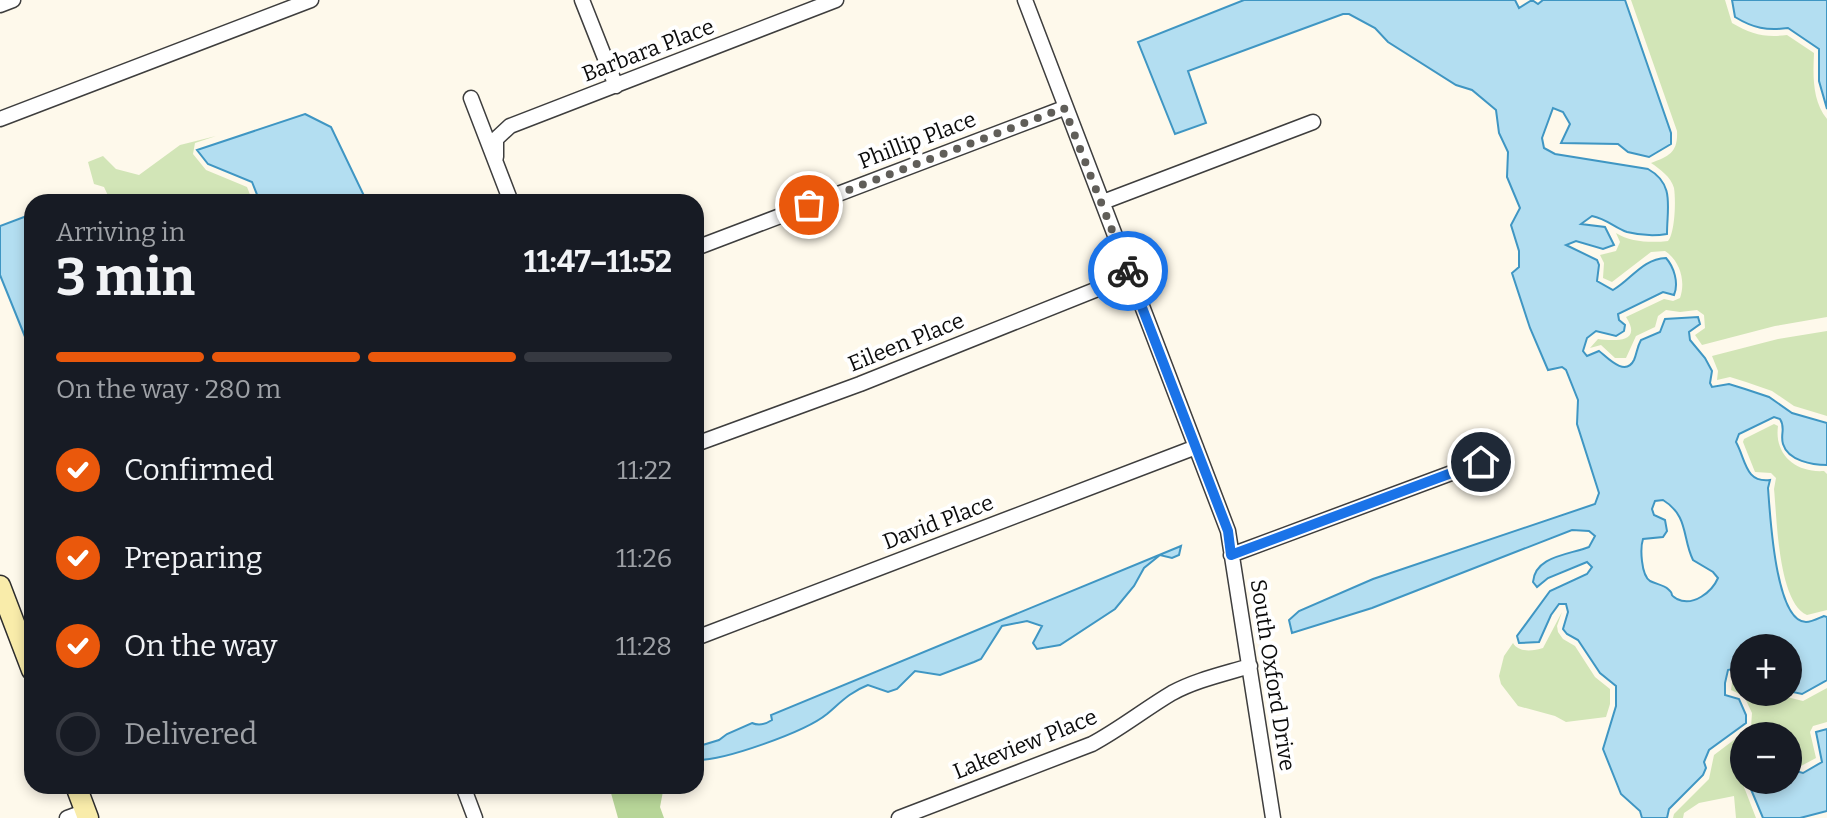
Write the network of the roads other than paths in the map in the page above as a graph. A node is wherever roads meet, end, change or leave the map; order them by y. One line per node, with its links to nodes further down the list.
1 (13, 0): 6 (street)
2 (311, 0): 10 (street)
3 (582, 0): 7 (street)
4 (836, 0): 7 (street, Barbara Place)
5 (1025, 0): 9 (street, South Oxford Drive)
6 (0, 5)
7 (616, 86): 12 (street, Barbara Place)
8 (471, 98): 12 (street)
9 (1064, 108): 14 (street, South Oxford Drive); 15 (street, Phillip Place)
10 (0, 119)
11 (1313, 122): 14 (street)
12 (496, 157): 13 (street)
13 (508, 194)
14 (1103, 202): 16 (street, South Oxford Drive)
15 (704, 245)
16 (1130, 276): 17 (street, Eileen Place); 18 (street, South Oxford Drive)
17 (704, 441)
18 (1196, 447): 20 (street, South Oxford Drive); 23 (street, David Place)
19 (1481, 462): 20 (street)
20 (1231, 555): 25 (street, South Oxford Drive)
21 (0, 586): 22 (main road)
22 (4, 611): 24 (main road)
23 (704, 635)
24 (24, 653)
25 (1250, 666): 30 (street, Lakeview Place); 31 (street, South Oxford Drive)
26 (77, 794): 28 (main road)
27 (466, 794): 29 (street)
28 (80, 816)
29 (475, 818)
30 (899, 818)
31 (1273, 818)

